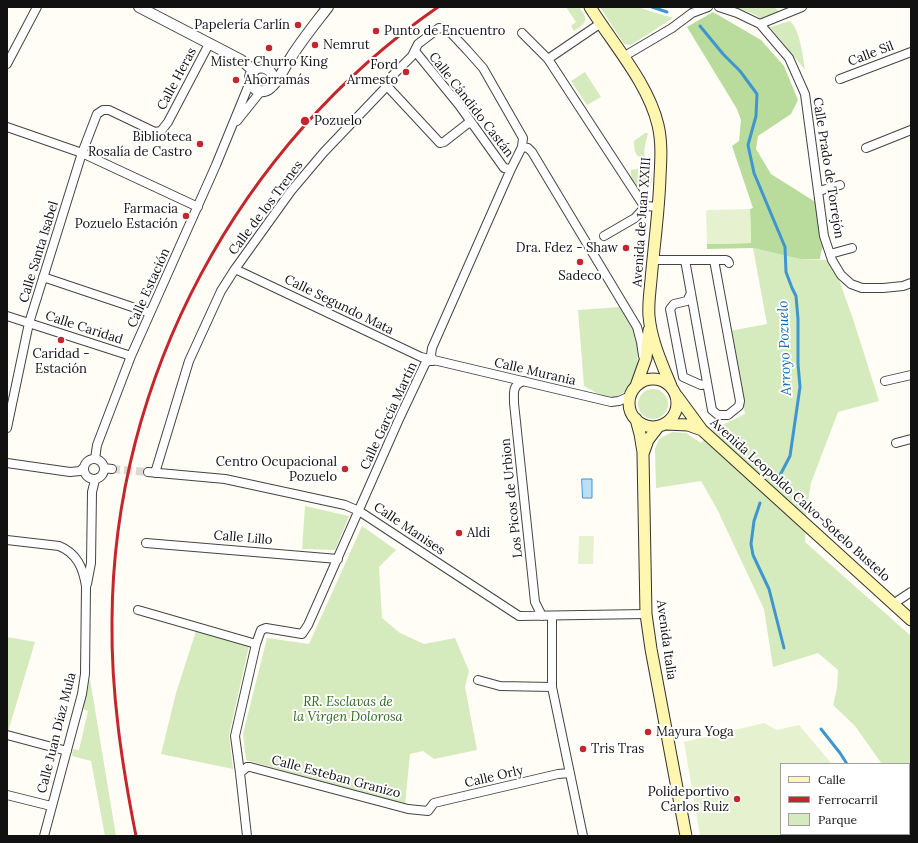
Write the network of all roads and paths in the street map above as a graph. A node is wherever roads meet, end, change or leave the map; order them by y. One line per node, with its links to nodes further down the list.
1 (37, 7): 17 (street)
2 (140, 7): 11 (street)
3 (590, 7): 8 (main road, Avenida de Juan XXIII)
4 (708, 7): 14 (street)
5 (719, 7): 9 (street, Calle Prado de Torrejón)
6 (802, 7): 9 (street)
7 (327, 8): 15 (street)
8 (600, 23): 14 (main road, Avenida de Juan XXIII); 16 (street)
9 (760, 24): 34 (street, Calle Prado de Torrejón)
10 (522, 32): 16 (street)
11 (210, 44): 19 (street); 31 (street, Calle Heras)
12 (415, 52): 23 (street, Calle de los Trenes); 25 (street, Calle Cándido Castán); 29 (street, Calle de los Trenes)
13 (911, 52): 20 (street, Calle Sil)
14 (623, 57): 37 (main road, Avenida de Juan XXIII)
15 (290, 59): 18 (street); 22 (street)
16 (548, 59): 35 (street)
17 (7, 64)
18 (270, 70): 19 (street); 22 (street)
19 (254, 71): 21 (street)
20 (840, 79)
21 (250, 82): 24 (street); 27 (street, Calle Estación)
22 (273, 84): 24 (street)
23 (386, 86): 25 (street); 45 (street, Calle de los Trenes)
24 (261, 91): 27 (street, Calle Estación)
25 (471, 122): 32 (street, Calle Cándido Castán)
26 (7, 128): 31 (street)
27 (232, 128): 36 (street, Calle Estación)
28 (911, 130): 30 (street)
29 (522, 147): 32 (street, Calle García Martín); 55 (street)
30 (866, 148)
31 (82, 154): 36 (street); 46 (street, Calle Santa Isabel)
32 (510, 169): 54 (street, Calle García Martín)
33 (840, 185): 34 (street)
34 (819, 191): 40 (street, Calle Prado de Torrejón)
35 (646, 206): 37 (street); 38 (street)
36 (198, 207): 49 (street, Calle Estación)
37 (658, 207): 41 (main road, Avenida de Juan XXIII)
38 (604, 236)
39 (852, 248): 40 (street)
40 (830, 254): 47 (street, Calle Prado de Torrejón)
41 (653, 260): 42 (street); 51 (main road, Avenida de Juan XXIII)
42 (685, 260): 43 (street); 48 (street)
43 (714, 260): 44 (street); 59 (street)
44 (729, 263)
45 (235, 269): 54 (street, Calle Segundo Mata); 74 (street, Calle de los Trenes)
46 (44, 277): 49 (street); 52 (street, Calle Santa Isabel)
47 (911, 283)
48 (691, 293): 59 (street); 59 (street)
49 (150, 313): 53 (street, Calle Estación)
50 (7, 316): 52 (street, Calle Caridad)
51 (649, 317): 55 (main road); 61 (main road, Avenida de Juan XXIII)
52 (29, 323): 53 (street, Calle Caridad); 66 (street, Calle Santa Isabel)
53 (131, 356): 71 (street, Calle Estación)
54 (434, 360): 57 (street, Calle Murania); 76 (street, Calle García Martín)
55 (644, 365): 60 (main road)
56 (911, 375): 58 (street)
57 (524, 381): 62 (street, Calle Murania); 85 (street, Los Picos de Urbion)
58 (885, 381)
59 (707, 384)
60 (636, 386): 61 (main road); 62 (main road)
61 (671, 386): 63 (main road)
62 (630, 396): 64 (main road)
63 (677, 396): 65 (main road); 67 (main road, Avenida Leopoldo Calvo-Sotelo Bustelo)
64 (636, 419): 65 (main road); 70 (main road)
65 (662, 425): 67 (main road); 70 (main road, Avenida Italia)
66 (7, 428)
67 (702, 430): 82 (main road, Avenida Leopoldo Calvo-Sotelo Bustelo)
68 (911, 439): 69 (street)
69 (896, 443)
70 (643, 454): 84 (main road, Avenida Italia)
71 (95, 459): 73 (street); 75 (street)
72 (7, 463): 73 (street)
73 (83, 468): 75 (street)
74 (152, 472): 76 (street, Calle Manises)
75 (95, 480): 80 (street)
76 (359, 511): 79 (street, Calle García Martín); 85 (street, Calle Manises)
77 (7, 540): 80 (street)
78 (146, 542): 79 (street, Calle Lillo)
79 (338, 558): 88 (street, Calle García Martín)
80 (86, 586): 92 (street, Calle Juan Díaz Mula)
81 (911, 592): 82 (street)
82 (893, 604): 87 (main road, Avenida Leopoldo Calvo-Sotelo Bustelo)
83 (138, 610): 88 (street)
84 (646, 614): 86 (street, Calle Manises); 101 (main road, Avenida Italia)
85 (542, 616): 86 (street, Calle Manises)
86 (551, 616): 90 (street)
87 (911, 620)
88 (256, 644): 93 (street)
89 (478, 680): 90 (street)
90 (552, 687): 94 (street)
91 (7, 735): 92 (street)
92 (67, 751): 96 (street, Calle Juan Díaz Mula)
93 (240, 772): 97 (street, Calle Esteban Granizo); 99 (street)
94 (570, 774): 97 (street, Calle Orly); 100 (street)
95 (7, 795): 96 (street)
96 (51, 806): 98 (street, Calle Juan Díaz Mula)
97 (428, 811)
98 (44, 836)
99 (247, 836)
100 (583, 836)
101 (686, 836)

